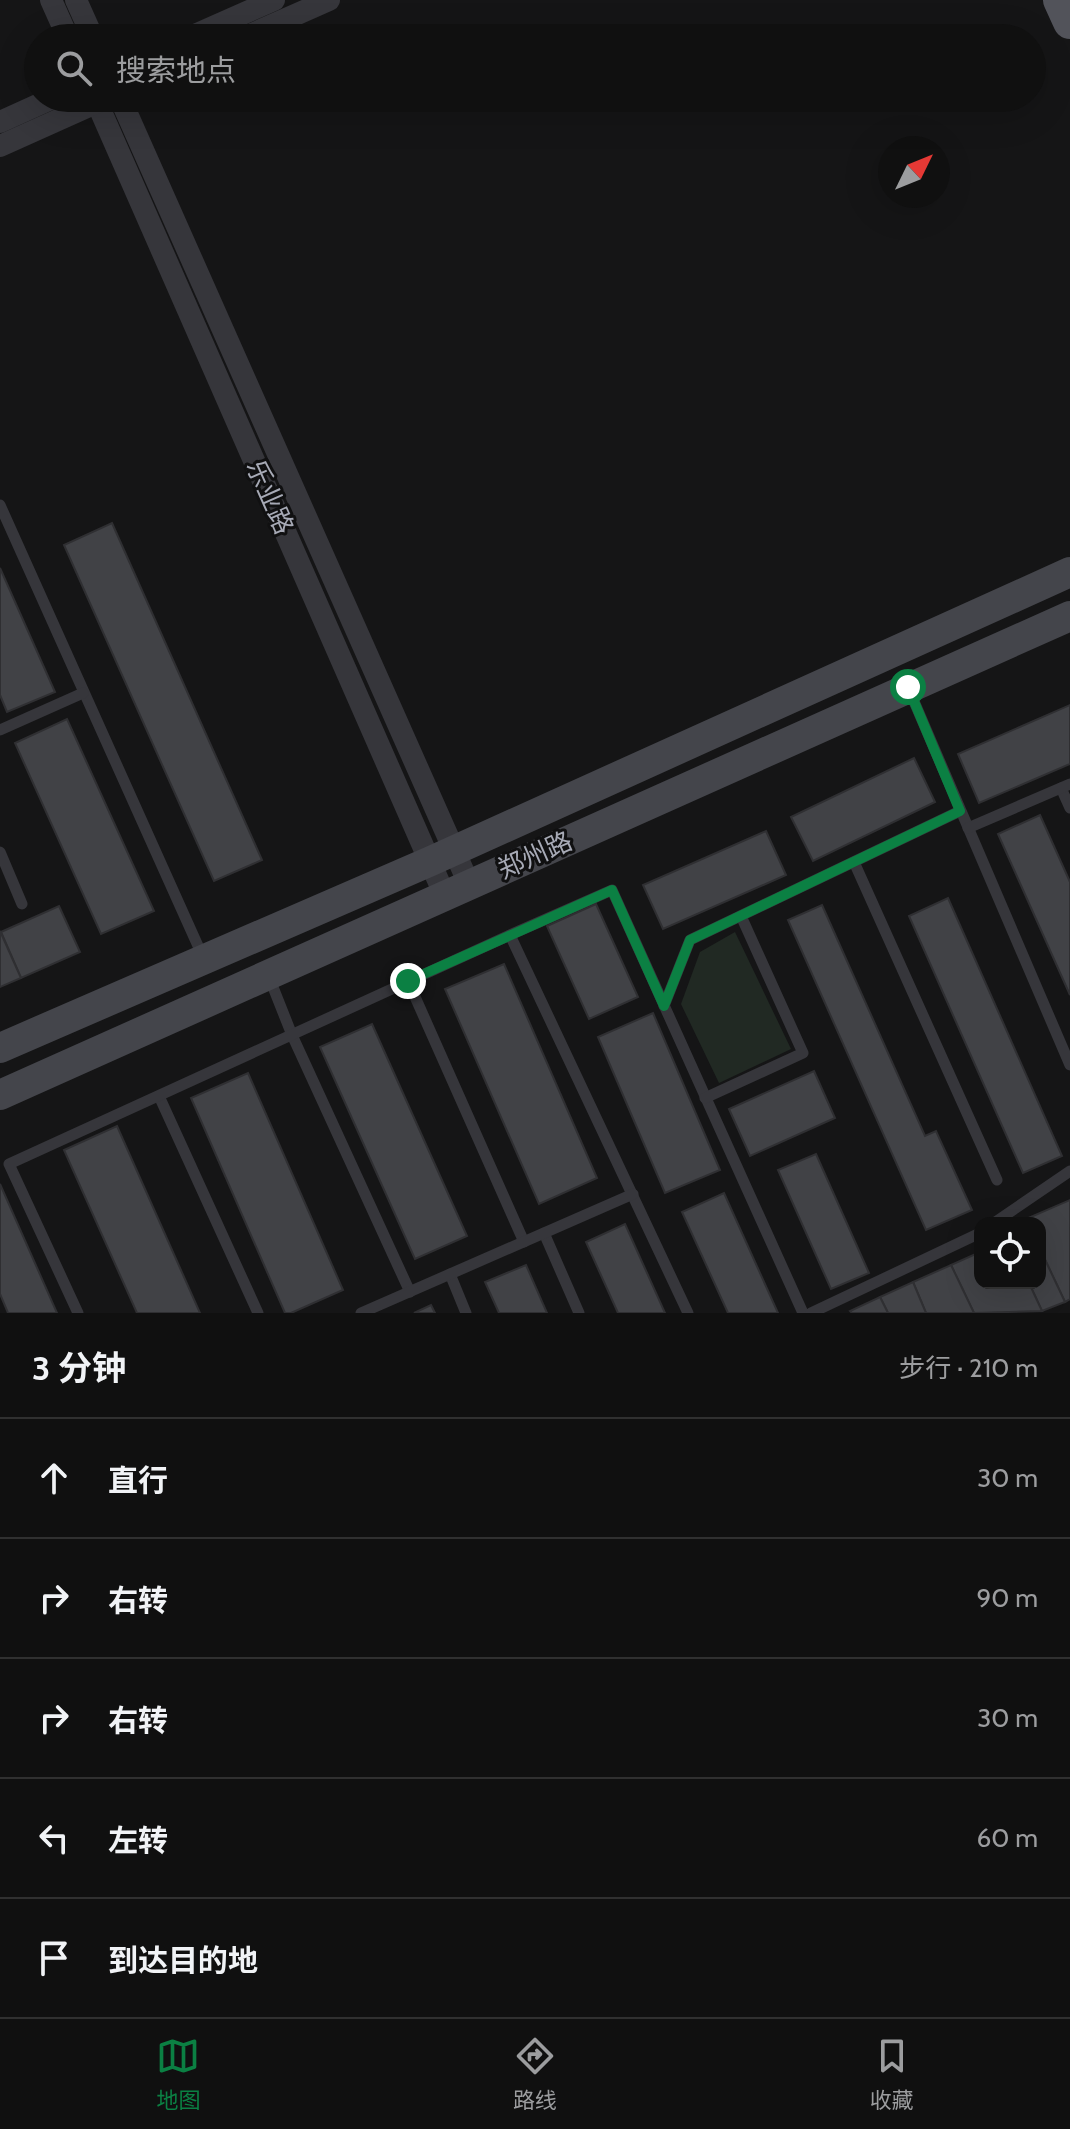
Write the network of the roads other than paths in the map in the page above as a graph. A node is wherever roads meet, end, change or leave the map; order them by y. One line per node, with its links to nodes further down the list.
1 (51, 0): 7 (street)
2 (76, 0): 8 (street)
3 (274, 0): 9 (street)
4 (329, 0): 10 (street)
5 (1060, 0): 6 (main road)
6 (1070, 22)
7 (62, 24)
8 (87, 24)
9 (220, 24)
10 (275, 24)
11 (24, 111): 15 (street)
12 (73, 112): 16 (street)
13 (104, 112): 29 (street, 乐业路)
14 (126, 112): 29 (street, 乐业路)
15 (0, 122)
16 (0, 146)
17 (0, 505): 18 (lane)
18 (5, 530): 22 (lane)
19 (1070, 572): 29 (street, 郑州路)
20 (1070, 616): 21 (street, 郑州路)
21 (908, 687): 26 (lane); 31 (street, 郑州路)
22 (83, 693): 23 (lane); 35 (lane)
23 (0, 730)
24 (1066, 786): 25 (lane); 27 (lane)
25 (1070, 808)
26 (960, 811): 27 (lane); 30 (lane)
27 (968, 828): 41 (lane)
28 (0, 852): 32 (lane)
29 (442, 856): 31 (street, 乐业路); 35 (street, 郑州路)
30 (854, 862): 33 (lane); 46 (lane)
31 (457, 890): 36 (street, 郑州路)
32 (22, 904)
33 (741, 916): 38 (lane); 44 (lane)
34 (510, 935): 37 (lane); 38 (lane); 47 (lane)
35 (205, 960): 40 (street, 郑州路)
36 (268, 976): 39 (lane); 42 (street, 郑州路)
37 (408, 981): 39 (lane); 51 (lane)
38 (664, 1006): 44 (lane)
39 (292, 1035): 43 (lane); 53 (lane)
40 (0, 1048)
41 (1070, 1065)
42 (0, 1095)
43 (159, 1096): 54 (lane); 55 (lane)
44 (705, 1098): 60 (lane)
45 (1070, 1171): 48 (lane)
46 (997, 1180)
47 (633, 1194): 49 (lane); 59 (lane)
48 (1003, 1217)
49 (544, 1233): 51 (lane); 58 (lane)
50 (974, 1236): 61 (lane)
51 (524, 1242): 52 (lane)
52 (450, 1274): 53 (lane); 57 (lane)
53 (410, 1292): 56 (lane)
54 (78, 1313)
55 (258, 1313)
56 (361, 1313)
57 (466, 1313)
58 (579, 1313)
59 (688, 1313)
60 (803, 1313)
61 (811, 1313)

